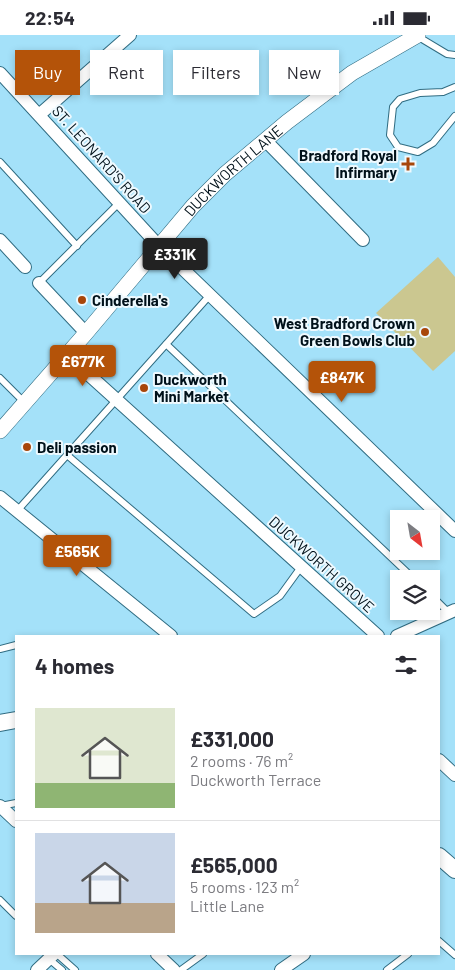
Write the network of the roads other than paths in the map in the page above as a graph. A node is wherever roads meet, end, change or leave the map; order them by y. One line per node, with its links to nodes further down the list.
1 (130, 35): 6 (street)
2 (418, 35): 3 (lane); 8 (street, DUCKWORTH LANE)
3 (455, 55)
4 (0, 73): 6 (street, ST. LEONARD'S ROAD)
5 (455, 87): 7 (lane)
6 (39, 115): 10 (street, ST. LEONARD'S ROAD)
7 (455, 116)
8 (265, 140): 12 (street); 13 (street, DUCKWORTH LANE)
9 (0, 161): 14 (lane)
10 (119, 203): 13 (street, ST. LEONARD'S ROAD); 14 (lane)
11 (0, 240): 15 (street)
12 (363, 240)
13 (158, 245): 17 (street, ST. LEONARD'S ROAD); 18 (street, DUCKWORTH LANE)
14 (77, 246): 16 (lane)
15 (25, 267)
16 (39, 283): 18 (street)
17 (210, 295): 19 (lane); 28 (street, ST. LEONARD'S ROAD)
18 (86, 333): 20 (street, DUCKWORTH LANE)
19 (166, 343): 22 (lane); 30 (lane)
20 (67, 355): 22 (street, DUCKWORTH GROVE); 23 (street, DUCKWORTH LANE)
21 (0, 378): 23 (lane)
22 (117, 399): 25 (lane); 29 (street, DUCKWORTH GROVE)
23 (25, 403): 24 (street, DUCKWORTH LANE)
24 (0, 431)
25 (67, 455): 27 (lane); 29 (lane)
26 (0, 497): 27 (street)
27 (17, 511): 33 (street)
28 (455, 531)
29 (302, 567): 34 (street, DUCKWORTH GROVE)
30 (405, 570)
31 (440, 602): 32 (lane)
32 (452, 611): 35 (street)
33 (170, 635)
34 (377, 635)
35 (399, 635)
36 (15, 645): 37 (lane)
37 (0, 649)
38 (15, 720): 39 (main road)
39 (0, 723)
40 (440, 761): 41 (street)
41 (455, 775)
42 (15, 803): 43 (lane)
43 (0, 806): 44 (street)
44 (15, 820)
45 (440, 858): 46 (main road)
46 (455, 870)
47 (0, 900): 48 (lane)
48 (15, 915)
49 (440, 942): 55 (lane)
50 (53, 955): 56 (street); 57 (lane); 58 (lane)
51 (158, 955): 59 (street)
52 (202, 955): 60 (lane)
53 (303, 955): 61 (street)
54 (407, 955): 62 (lane)
55 (455, 955)
56 (36, 970)
57 (62, 970)
58 (75, 970)
59 (174, 970)
60 (181, 970)
61 (281, 970)
62 (387, 970)

